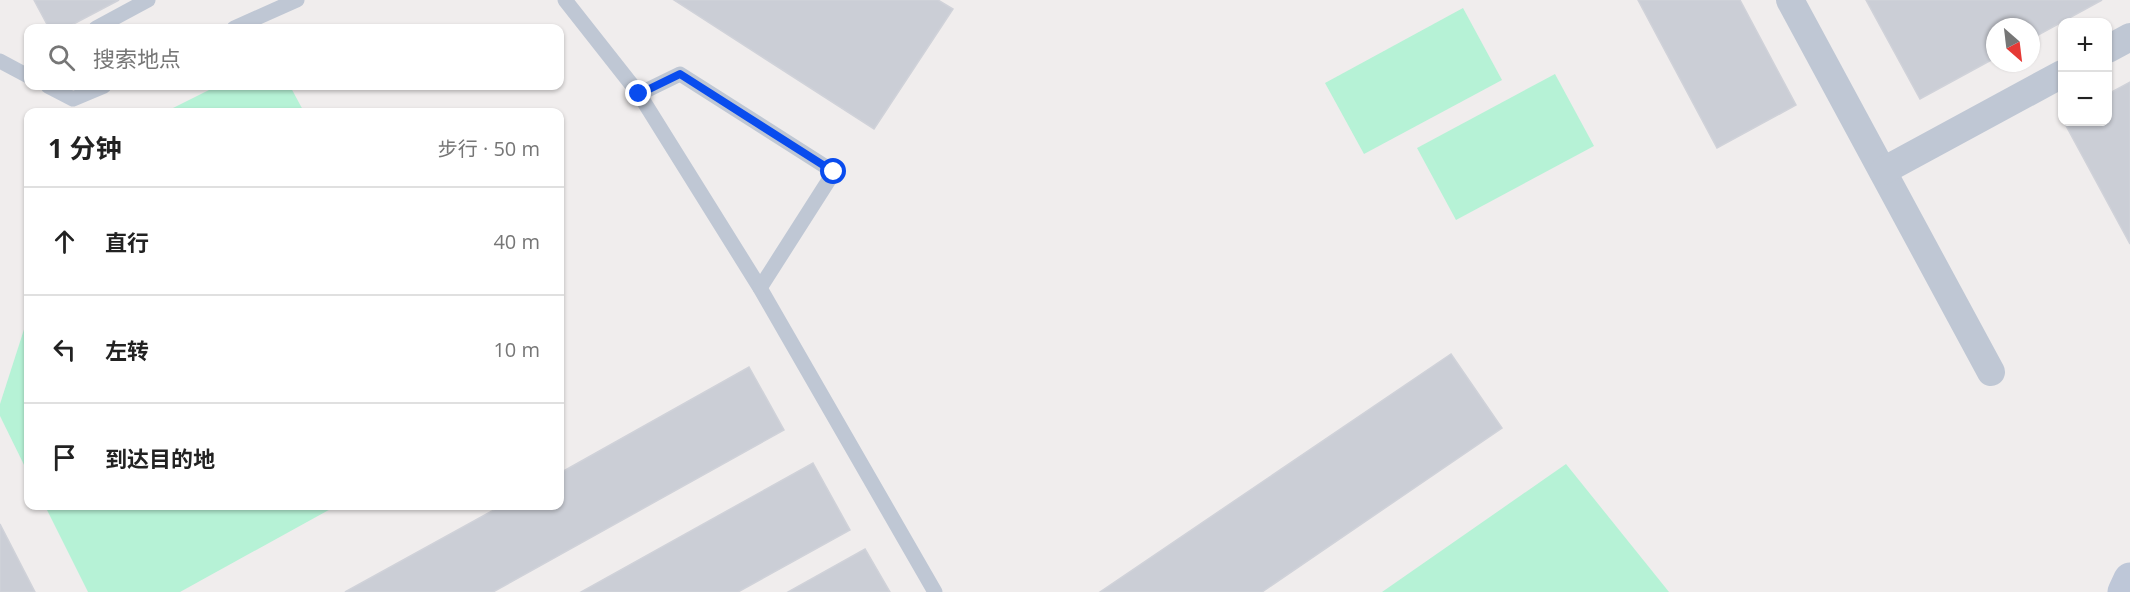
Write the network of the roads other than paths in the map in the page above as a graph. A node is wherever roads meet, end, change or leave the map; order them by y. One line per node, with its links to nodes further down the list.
1 (148, 0): 5 (lane)
2 (297, 0): 6 (lane)
3 (565, 0): 14 (lane)
4 (1791, 0): 15 (street)
5 (103, 24)
6 (243, 24)
7 (2130, 37): 8 (street)
8 (2112, 47)
9 (0, 61): 10 (lane)
10 (24, 71)
11 (2058, 76): 15 (street)
12 (56, 90): 13 (lane)
13 (95, 90)
14 (639, 94): 16 (lane); 16 (lane)
15 (1883, 171): 17 (street)
16 (760, 288): 19 (lane)
17 (1991, 372)
18 (2130, 579): 20 (main road)
19 (935, 592)
20 (2124, 592)

